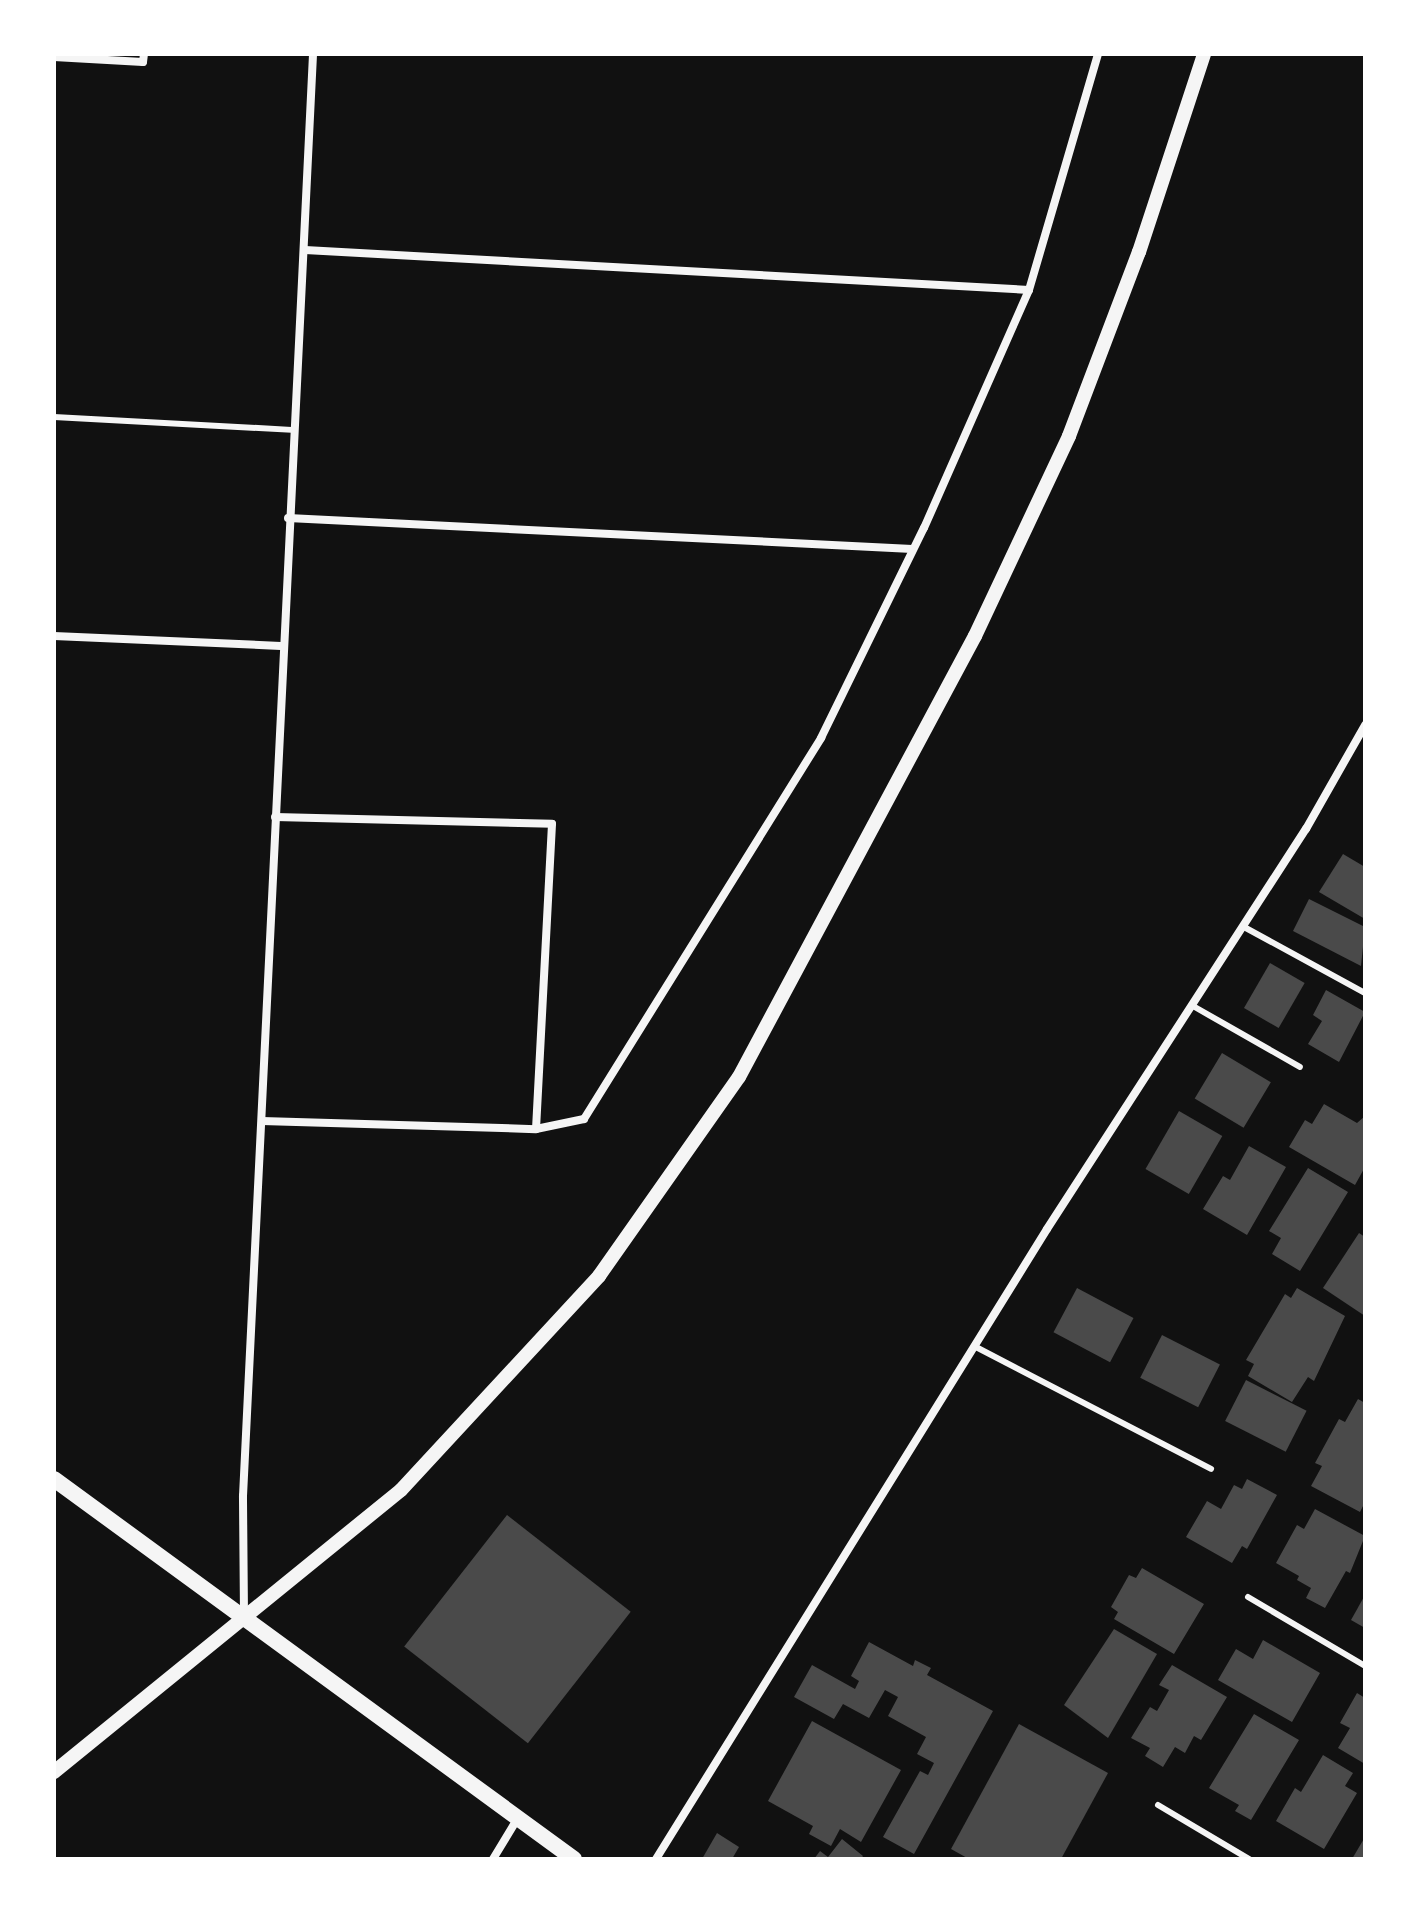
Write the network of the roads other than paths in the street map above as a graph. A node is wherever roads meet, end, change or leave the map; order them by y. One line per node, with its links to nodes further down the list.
1 (144, 54): 5 (street)
2 (313, 54): 6 (street)
3 (1098, 54): 7 (street)
4 (1204, 54): 26 (street)
5 (54, 57)
6 (305, 250): 7 (street); 9 (street)
7 (1029, 290): 11 (street)
8 (54, 417): 9 (lane)
9 (292, 430): 10 (street)
10 (288, 518): 11 (street); 13 (street)
11 (912, 549): 21 (street)
12 (54, 636): 13 (street)
13 (281, 646): 15 (street)
14 (1365, 725): 16 (street)
15 (275, 817): 20 (street); 21 (street)
16 (1244, 927): 17 (lane); 18 (street)
17 (1365, 993)
18 (1193, 1006): 19 (lane); 22 (street)
19 (1300, 1067)
20 (262, 1121): 21 (street); 26 (street)
21 (536, 1129)
22 (974, 1346): 23 (lane); 33 (street)
23 (1211, 1469)
24 (54, 1479): 26 (main road)
25 (1248, 1597): 27 (lane)
26 (244, 1620): 28 (street); 30 (main road)
27 (1365, 1666)
28 (54, 1772)
29 (1158, 1805): 34 (lane)
30 (516, 1821): 31 (street); 32 (main road)
31 (493, 1859)
32 (574, 1859)
33 (656, 1859)
34 (1249, 1859)

